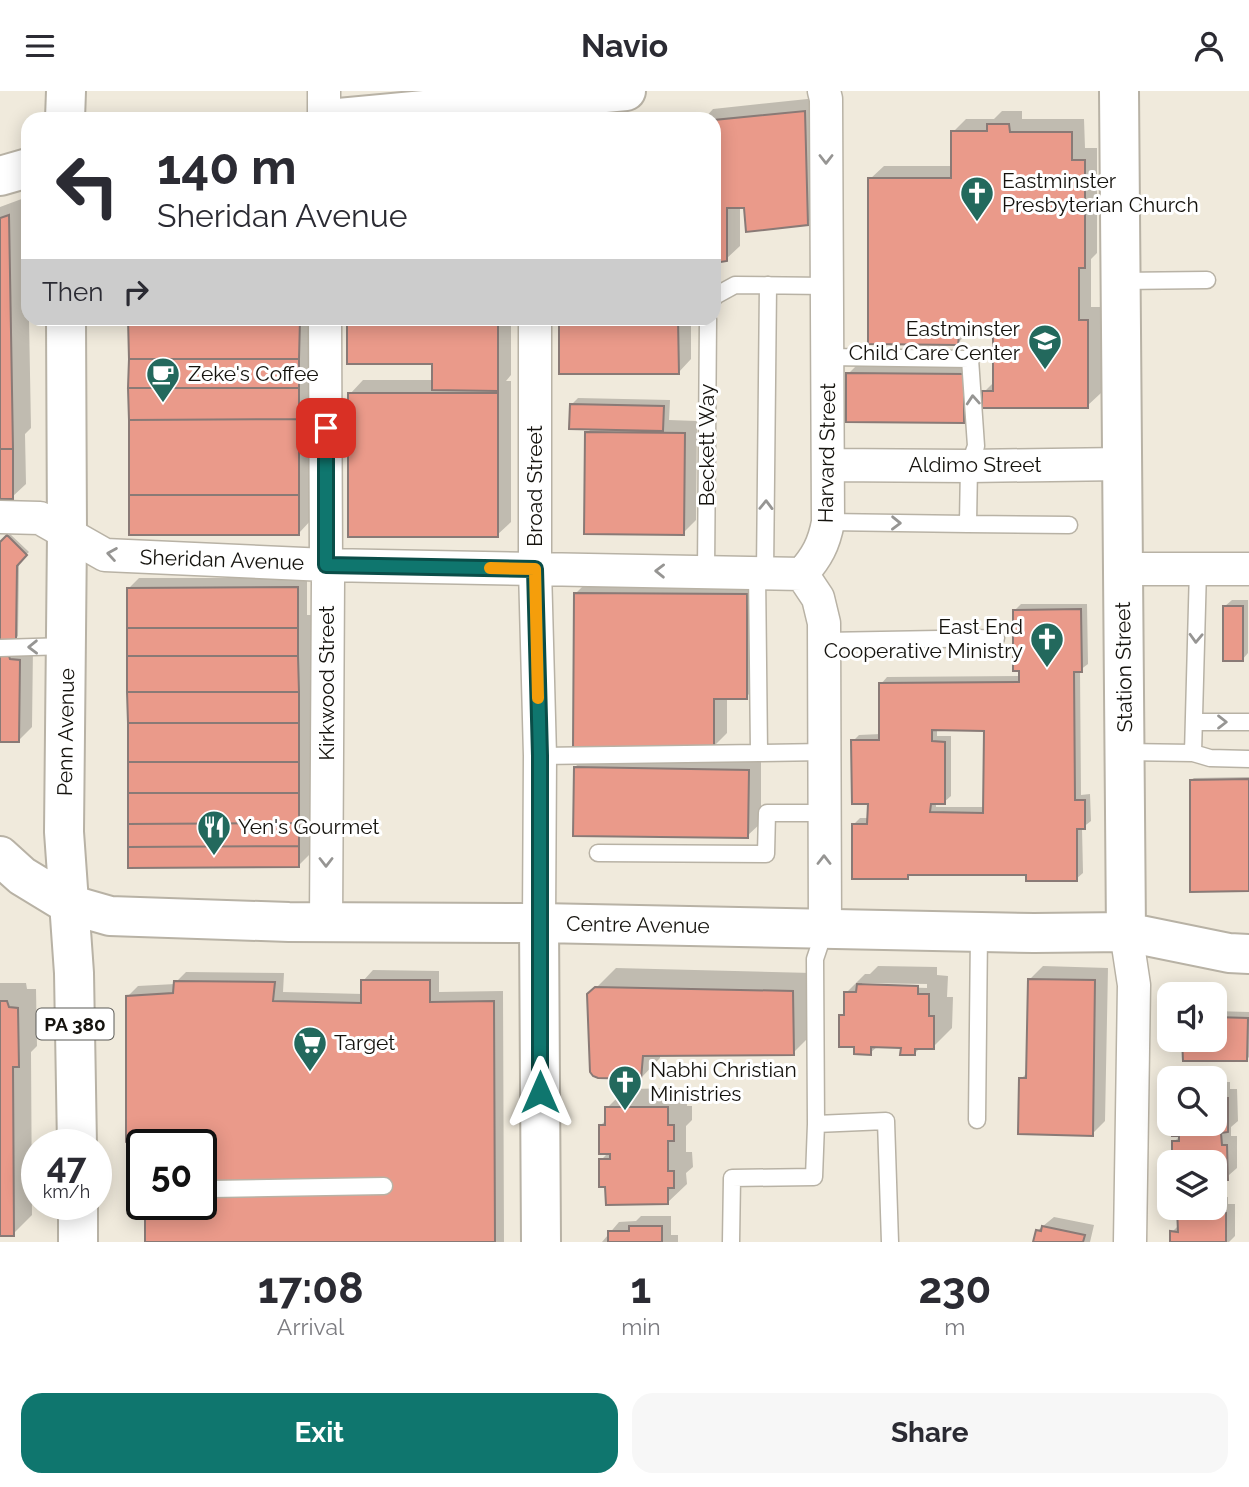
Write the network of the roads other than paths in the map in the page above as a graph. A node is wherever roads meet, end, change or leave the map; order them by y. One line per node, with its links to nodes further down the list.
1 (66, 91): 7 (main road)
2 (324, 91): 8 (street)
3 (626, 91): 6 (main road)
4 (824, 91): 15 (street, Harvard Street, one-way to 15)
5 (1119, 91): 13 (main road, Station Street)
6 (541, 103): 9 (main road)
7 (65, 112)
8 (326, 112)
9 (420, 112)
10 (21, 170): 11 (main road)
11 (0, 176)
12 (1207, 280): 13 (lane)
13 (1120, 281): 22 (main road, Station Street)
14 (768, 285): 15 (lane); 16 (lane); 36 (lane, one-way to 14)
15 (827, 286): 21 (street, Harvard Street)
16 (721, 293)
17 (66, 326): 29 (main road, Penn Avenue)
18 (325, 326): 30 (street, Kirkwood Street)
19 (535, 326): 31 (street, Broad Street)
20 (708, 326): 35 (lane, Beckett Way)
21 (827, 357): 23 (street, Harvard Street); 24 (lane, one-way to 21)
22 (1122, 464): 24 (street, Aldimo Street); 32 (main road, Station Street)
23 (828, 465): 24 (street, Aldimo Street); 26 (street, Harvard Street)
24 (969, 466): 27 (lane)
25 (0, 517): 29 (street, Sheridan Avenue)
26 (828, 522): 27 (lane, one-way to 27); 37 (street, Harvard Street)
27 (968, 524): 28 (lane)
28 (1069, 525)
29 (67, 534): 30 (street, Sheridan Avenue, one-way to 29); 40 (main road, Penn Avenue)
30 (326, 565): 31 (street, Sheridan Avenue); 54 (street, Kirkwood Street, one-way to 54)
31 (535, 569): 35 (street, Sheridan Avenue, one-way to 31); 48 (street, Broad Street)
32 (1123, 569): 33 (street); 45 (main road, Station Street)
33 (1198, 569): 34 (street); 42 (lane, one-way to 42)
34 (1249, 569)
35 (706, 572): 36 (street, Sheridan Avenue)
36 (761, 573): 37 (street, Sheridan Avenue); 46 (lane)
37 (802, 574): 39 (street)
38 (996, 638): 39 (lane)
39 (824, 641): 44 (street)
40 (67, 646): 41 (lane, one-way to 41); 53 (main road, Penn Avenue)
41 (0, 648)
42 (1194, 722): 43 (lane, one-way to 43); 47 (lane)
43 (1249, 722)
44 (825, 752): 46 (lane); 50 (street)
45 (1124, 752): 47 (lane); 58 (main road, Station Street)
46 (759, 753): 48 (lane)
47 (1193, 753): 49 (lane)
48 (540, 756): 55 (street, Broad Street)
49 (1249, 759)
50 (824, 813): 51 (lane); 56 (street, one-way to 50)
51 (598, 853)
52 (0, 856): 53 (main road, Centre Avenue)
53 (68, 904): 54 (main road, Centre Avenue); 62 (main road, Penn Avenue / PA 380)
54 (326, 923): 55 (main road, Centre Avenue)
55 (539, 923): 56 (main road, Centre Avenue); 67 (main road, Broad Street)
56 (825, 929): 57 (main road, Centre Avenue); 61 (lane)
57 (979, 932): 58 (main road, Centre Avenue); 60 (lane)
58 (1126, 932): 59 (main road, Centre Avenue); 70 (street, Station Street)
59 (1249, 954)
60 (977, 1120)
61 (816, 1124): 68 (lane); 69 (lane)
62 (77, 1129)
63 (384, 1186): 64 (lane)
64 (217, 1189)
65 (78, 1220): 66 (main road)
66 (78, 1242)
67 (541, 1242)
68 (731, 1242)
69 (890, 1242)
70 (1130, 1242)

